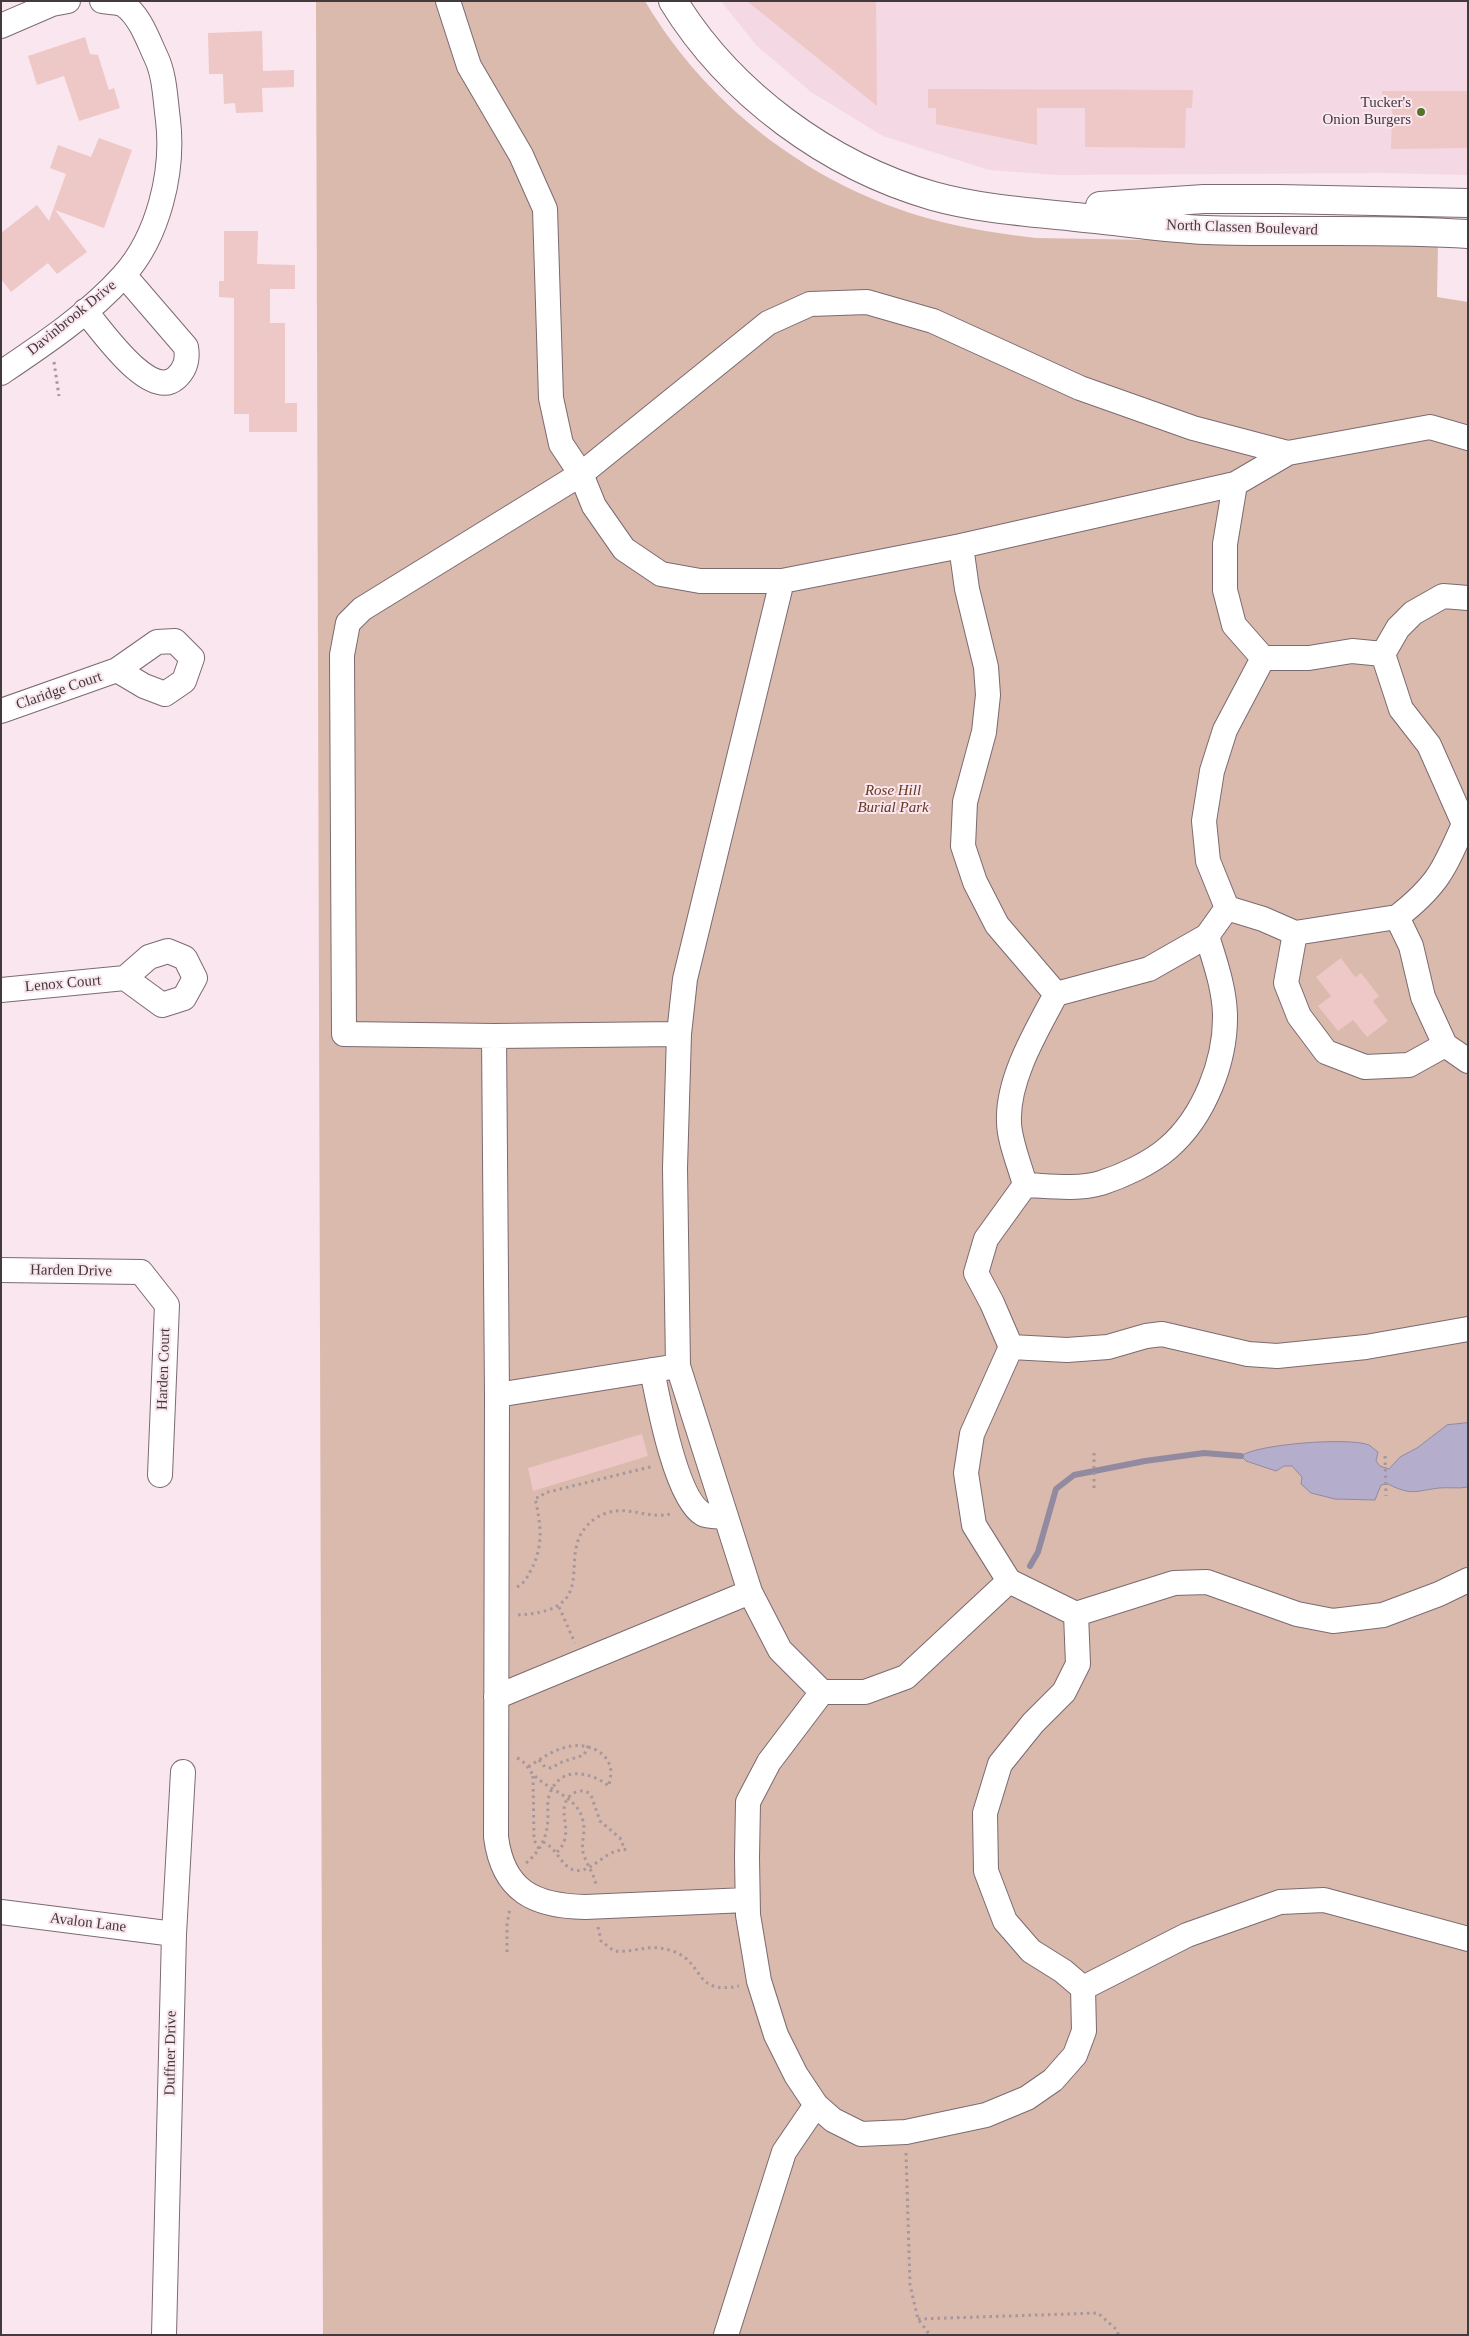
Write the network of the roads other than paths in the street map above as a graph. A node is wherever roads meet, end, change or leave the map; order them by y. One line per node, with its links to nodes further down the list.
1 (68, 1): 5 (street)
2 (448, 1): 14 (street)
3 (673, 1): 7 (main road, North Classen Boulevard)
4 (117, 2): 9 (street, Davinbrook Drive)
5 (1, 26)
6 (1468, 203): 7 (main road, North Classen Boulevard)
7 (1017, 211): 8 (main road, North Classen Boulevard)
8 (1468, 234)
9 (124, 275): 10 (street, Davinbrook Drive); 10 (street)
10 (85, 311): 11 (street, Davinbrook Drive)
11 (1, 373)
12 (1468, 438): 13 (street)
13 (1288, 453): 14 (street); 15 (street)
14 (581, 474): 17 (street); 32 (street)
15 (1235, 484): 16 (street); 20 (street)
16 (961, 546): 17 (street); 30 (street)
17 (782, 582): 31 (street)
18 (1468, 598): 19 (street)
19 (1383, 654): 20 (street); 23 (street)
20 (1263, 658): 24 (street)
21 (117, 670): 22 (street, Claridge Court)
22 (1, 711)
23 (1466, 824): 25 (street)
24 (1226, 908): 26 (street); 27 (street)
25 (1397, 918): 26 (street); 33 (street)
26 (1295, 933): 33 (street)
27 (1207, 936): 30 (street); 35 (street)
28 (125, 978): 29 (street, Lenox Court)
29 (1, 990)
30 (1056, 994): 35 (street)
31 (678, 1034): 32 (street); 40 (street)
32 (494, 1036): 42 (street)
33 (1444, 1045): 34 (street)
34 (1468, 1061)
35 (1025, 1185): 39 (street)
36 (1, 1270): 37 (street, Harden Drive)
37 (141, 1272): 43 (street, Harden Court)
38 (1468, 1329): 39 (street)
39 (1010, 1347): 46 (street)
40 (678, 1366): 41 (street); 44 (street)
41 (652, 1370): 42 (street); 44 (street)
42 (497, 1395): 50 (street)
43 (160, 1476)
44 (726, 1517): 47 (street)
45 (1468, 1580): 48 (street)
46 (1008, 1581): 48 (street); 49 (street)
47 (750, 1592): 49 (street); 50 (street)
48 (1076, 1614): 56 (street)
49 (822, 1692): 52 (street)
50 (496, 1697): 52 (street)
51 (183, 1772): 54 (street, Duffner Drive)
52 (747, 1900): 57 (street)
53 (1, 1912): 54 (street, Avalon Lane)
54 (174, 1934): 58 (street, Duffner Drive)
55 (1468, 1939): 56 (street)
56 (1083, 1988): 57 (street)
57 (816, 2105): 59 (street)
58 (164, 2335)
59 (726, 2335)

